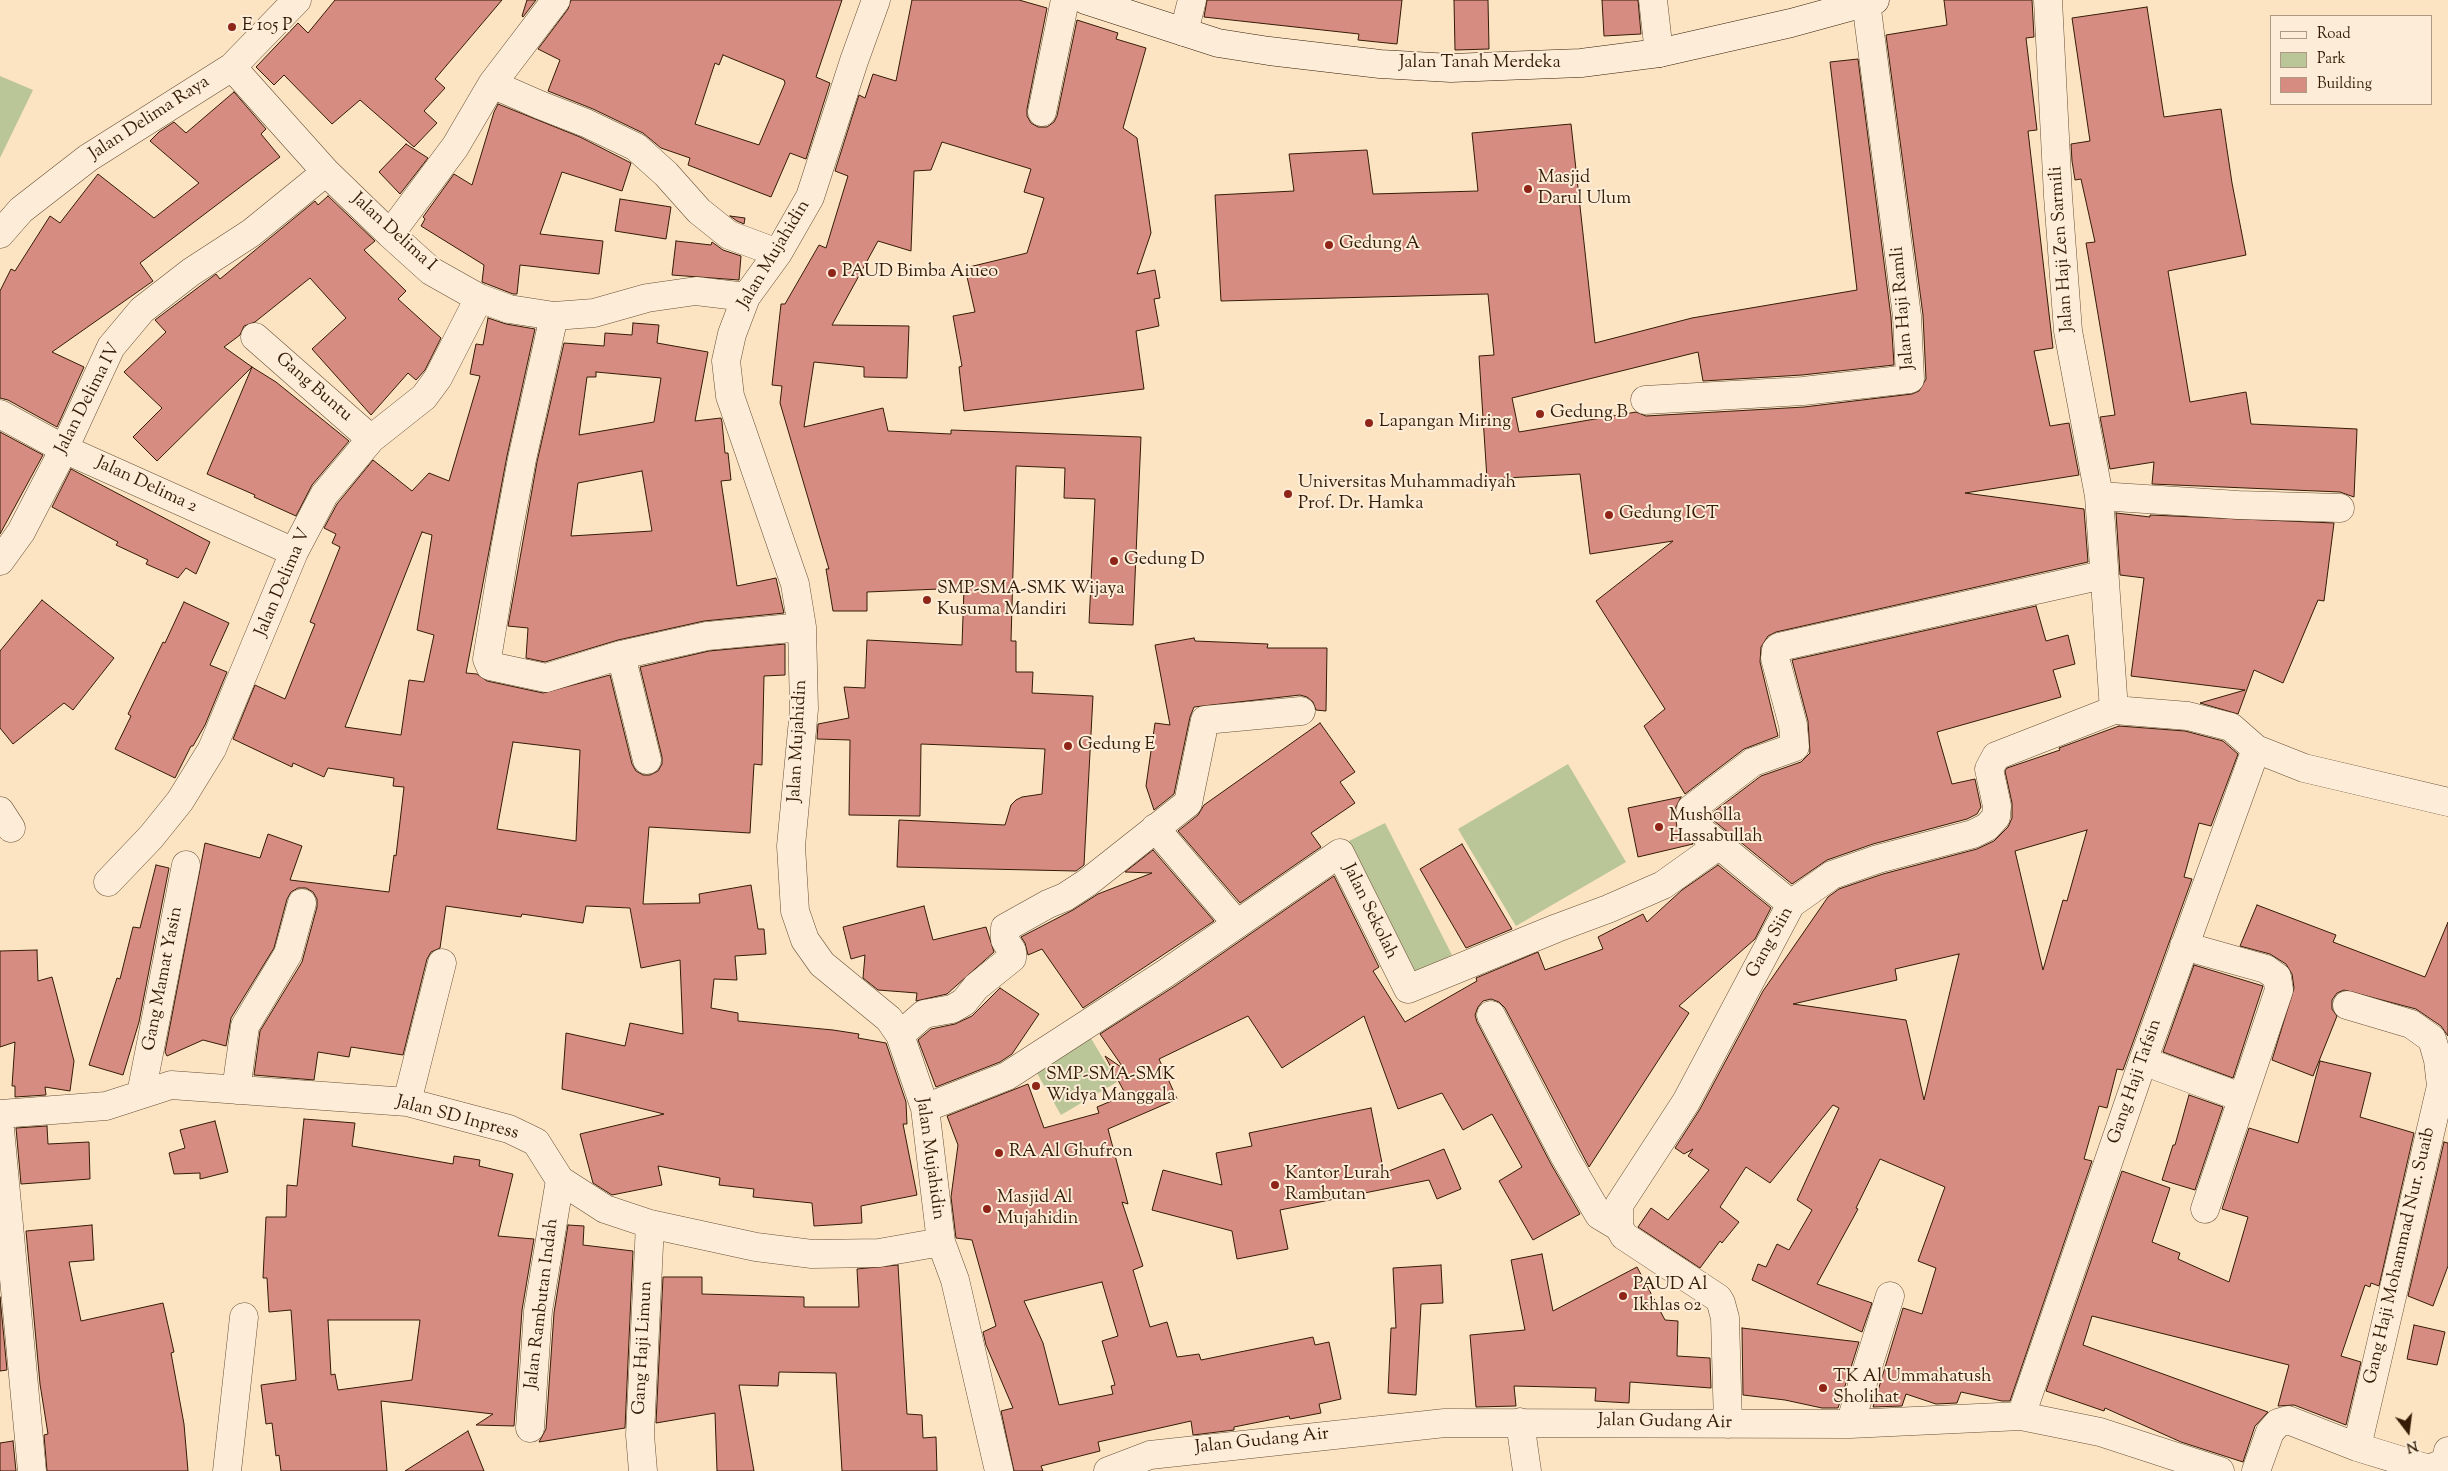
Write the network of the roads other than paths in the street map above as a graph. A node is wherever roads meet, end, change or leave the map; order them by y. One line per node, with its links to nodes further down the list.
1 (297, 0): 12 (street, Jalan Delima Raya)
2 (556, 0): 13 (street)
3 (876, 0): 18 (street, Jalan Mujahidin)
4 (1065, 0): 14 (street)
5 (1085, 0): 10 (street, Jalan Tanah Merdeka)
6 (1192, 0): 10 (street)
7 (1653, 0): 11 (street)
8 (2048, 0): 27 (street, Jalan Haji Zen Sarmili)
9 (1871, 1): 11 (street, Jalan Tanah Merdeka); 23 (street, Jalan Haji Ramli)
10 (1184, 32): 11 (street, Jalan Tanah Merdeka)
11 (1658, 53)
12 (232, 67): 15 (street, Jalan Delima I); 16 (street, Jalan Delima Raya)
13 (492, 84): 17 (street); 18 (street)
14 (1042, 112)
15 (326, 172): 17 (street, Jalan Delima I); 26 (street, Jalan Delima IV)
16 (0, 234)
17 (390, 234): 20 (street, Jalan Delima I)
18 (778, 254): 19 (street, Jalan Mujahidin)
19 (746, 297): 21 (street, Jalan Delima I); 32 (street, Jalan Mujahidin)
20 (479, 298): 21 (street, Jalan Delima I); 25 (street, Jalan Delima V)
21 (554, 316): 33 (street)
22 (255, 337): 25 (street, Gang Buntu)
23 (1645, 400)
24 (0, 414): 26 (street, Jalan Delima 2)
25 (371, 439): 29 (street, Jalan Delima V)
26 (64, 448): 29 (street, Jalan Delima 2); 30 (street, Jalan Delima IV)
27 (2099, 496): 28 (street); 31 (street, Jalan Haji Zen Sarmili)
28 (2340, 508)
29 (294, 552): 42 (street, Jalan Delima V)
30 (0, 561)
31 (2103, 575): 34 (street, Jalan Haji Zen Sarmili); 40 (street)
32 (802, 628): 33 (street); 50 (street, Jalan Mujahidin)
33 (621, 655): 37 (street)
34 (2114, 710): 36 (street); 44 (street, Gang Siin)
35 (1301, 711): 39 (street)
36 (2256, 749): 38 (street); 46 (street, Gang Haji Tafsin)
37 (647, 760)
38 (2448, 802)
39 (1155, 828): 45 (street); 50 (street)
40 (1719, 845): 44 (street); 45 (street, Jalan Sekolah)
41 (186, 865): 53 (street, Gang Mamat Yasin)
42 (108, 882)
43 (302, 902): 52 (street)
44 (1791, 904): 62 (street, Gang Siin)
45 (1237, 924): 56 (street, Jalan Sekolah)
46 (2184, 946): 51 (street, Gang Haji Tafsin); 54 (street)
47 (442, 964): 55 (street)
48 (2347, 1005): 71 (street, Gang Haji Mohammad Nur. Suaib)
49 (1491, 1015): 62 (street)
50 (900, 1035): 56 (street, Jalan Mujahidin)
51 (2143, 1061): 54 (street); 66 (street, Gang Haji Tafsin)
52 (236, 1090): 53 (street, Jalan SD Inpress); 55 (street, Jalan SD Inpress)
53 (141, 1094): 57 (street, Jalan SD Inpress)
54 (2241, 1100): 60 (street)
55 (407, 1102): 59 (street, Jalan SD Inpress)
56 (925, 1108): 63 (street, Jalan Mujahidin)
57 (0, 1114)
58 (0, 1128): 73 (street)
59 (560, 1180): 61 (street, Jalan SD Inpress); 70 (street, Jalan Rambutan Indah)
60 (2205, 1209)
61 (650, 1224): 63 (street, Jalan SD Inpress); 75 (street, Gang Haji Limun)
62 (1619, 1227): 68 (street)
63 (941, 1242): 76 (street, Jalan Mujahidin)
64 (1890, 1296): 69 (street)
65 (244, 1317): 74 (street)
66 (2020, 1416): 69 (street, Jalan Gudang Air); 79 (street, Jalan Gudang Air)
67 (1520, 1422): 68 (street, Jalan Gudang Air); 77 (street, Jalan Gudang Air); 78 (street)
68 (1728, 1424): 69 (street, Jalan Gudang Air)
69 (1850, 1424)
70 (530, 1428)
71 (2357, 1447): 72 (street); 80 (street)
72 (2438, 1460)
73 (32, 1471)
74 (227, 1471)
75 (643, 1471)
76 (998, 1471)
77 (1108, 1471)
78 (1527, 1471)
79 (2220, 1471)
80 (2256, 1471)

